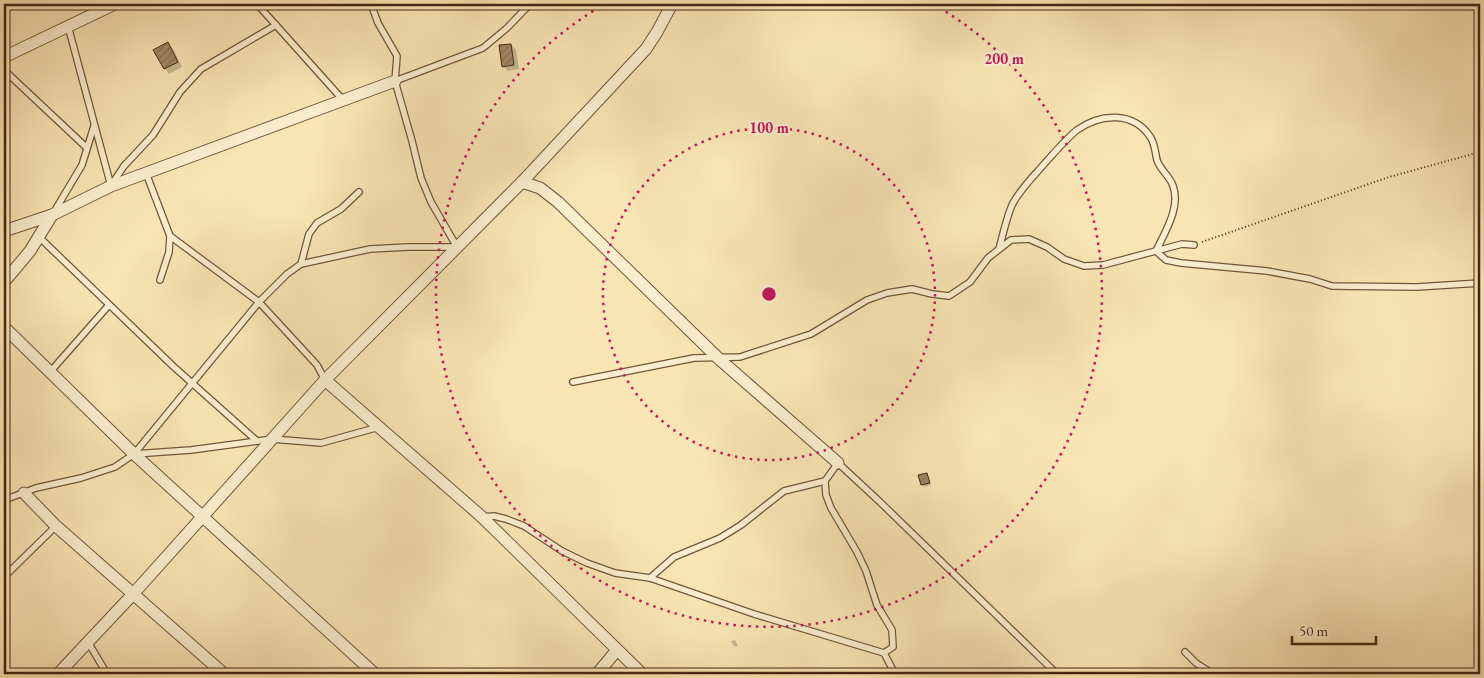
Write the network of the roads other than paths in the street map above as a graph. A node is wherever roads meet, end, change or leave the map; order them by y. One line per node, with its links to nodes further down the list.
1 (115, 4): 7 (street)
2 (258, 4): 6 (lane)
3 (371, 4): 10 (lane)
4 (530, 4): 10 (lane)
5 (672, 4): 15 (street)
6 (276, 25): 11 (lane); 16 (lane)
7 (68, 26): 8 (street); 12 (lane)
8 (4, 57)
9 (4, 70): 13 (lane)
10 (395, 81): 11 (street); 23 (lane)
11 (343, 100): 14 (street)
12 (94, 124): 13 (lane); 16 (lane)
13 (87, 148): 18 (lane)
14 (146, 173): 16 (street); 20 (lane)
15 (522, 182): 23 (street); 33 (street)
16 (111, 186): 18 (street)
17 (359, 192): 26 (lane)
18 (52, 214): 19 (street); 21 (street)
19 (4, 231)
20 (170, 236): 27 (lane); 30 (lane)
21 (39, 237): 28 (street); 31 (lane)
22 (1194, 245): 25 (lane)
23 (457, 247): 26 (lane); 35 (street)
24 (1000, 249): 25 (lane); 25 (lane); 33 (lane)
25 (1156, 251): 29 (lane)
26 (301, 264): 30 (lane)
27 (160, 280)
28 (4, 282)
29 (1480, 283)
30 (259, 302): 35 (lane); 37 (lane)
31 (109, 305): 34 (lane); 37 (lane)
32 (4, 327): 34 (street)
33 (718, 358): 36 (lane); 42 (street)
34 (50, 372): 41 (street)
35 (325, 380): 38 (street); 39 (street)
36 (573, 382)
37 (192, 383): 40 (lane); 41 (lane)
38 (379, 427): 39 (lane); 47 (street)
39 (272, 439): 40 (lane); 46 (street)
40 (257, 441): 41 (lane)
41 (134, 454): 44 (lane); 46 (street)
42 (838, 463): 43 (lane); 63 (lane)
43 (825, 481): 50 (lane); 55 (lane)
44 (24, 493): 45 (lane); 48 (street)
45 (4, 500)
46 (202, 517): 51 (street); 59 (street)
47 (482, 517): 50 (lane); 53 (street)
48 (56, 526): 49 (lane); 51 (street)
49 (4, 577)
50 (650, 578): 55 (lane)
51 (134, 593): 52 (street); 58 (street)
52 (88, 642): 56 (street); 57 (lane)
53 (618, 650): 60 (street); 61 (street)
54 (1185, 652): 64 (lane)
55 (884, 653): 62 (lane)
56 (58, 674)
57 (108, 674)
58 (224, 674)
59 (375, 674)
60 (597, 674)
61 (642, 674)
62 (895, 674)
63 (1057, 674)
64 (1213, 674)

